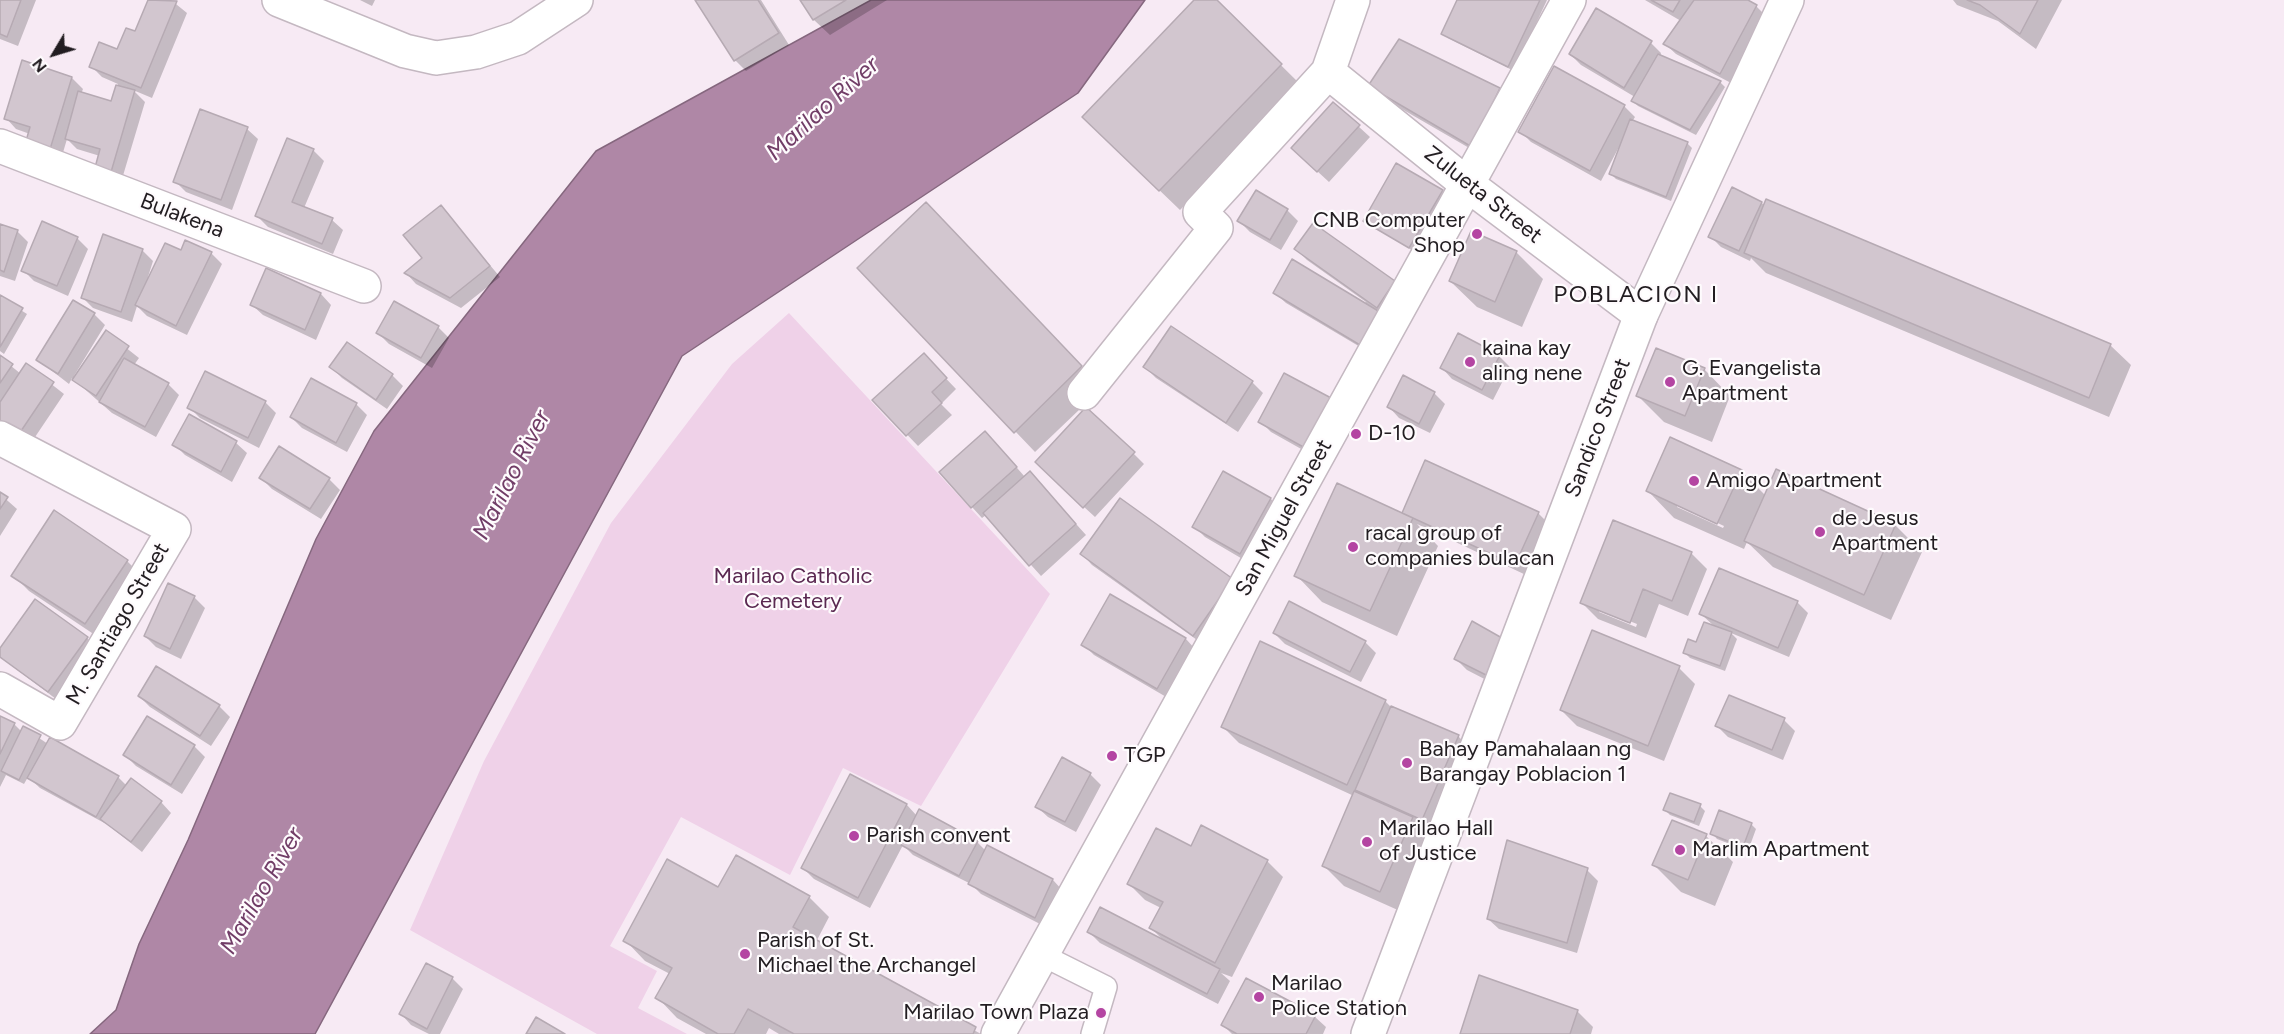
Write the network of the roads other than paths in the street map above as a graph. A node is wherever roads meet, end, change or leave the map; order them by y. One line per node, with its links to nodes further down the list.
1 (279, 0): 2 (street)
2 (576, 0)
3 (1353, 0): 6 (street)
4 (1569, 0): 8 (street, San Miguel Street)
5 (1787, 0): 10 (street, Sandico Street)
6 (1328, 72): 8 (street, Zulueta Street); 11 (street)
7 (0, 146): 9 (street, Bulakena)
8 (1468, 185): 10 (street, Zulueta Street); 14 (street, San Miguel Street)
9 (364, 286)
10 (1641, 315): 17 (street, Sandico Street)
11 (1084, 393)
12 (0, 438): 13 (street, M. Santiago Street)
13 (0, 689)
14 (1042, 955): 15 (street, San Miguel Street); 16 (lane)
15 (998, 1034)
16 (1092, 1034)
17 (1368, 1034)

